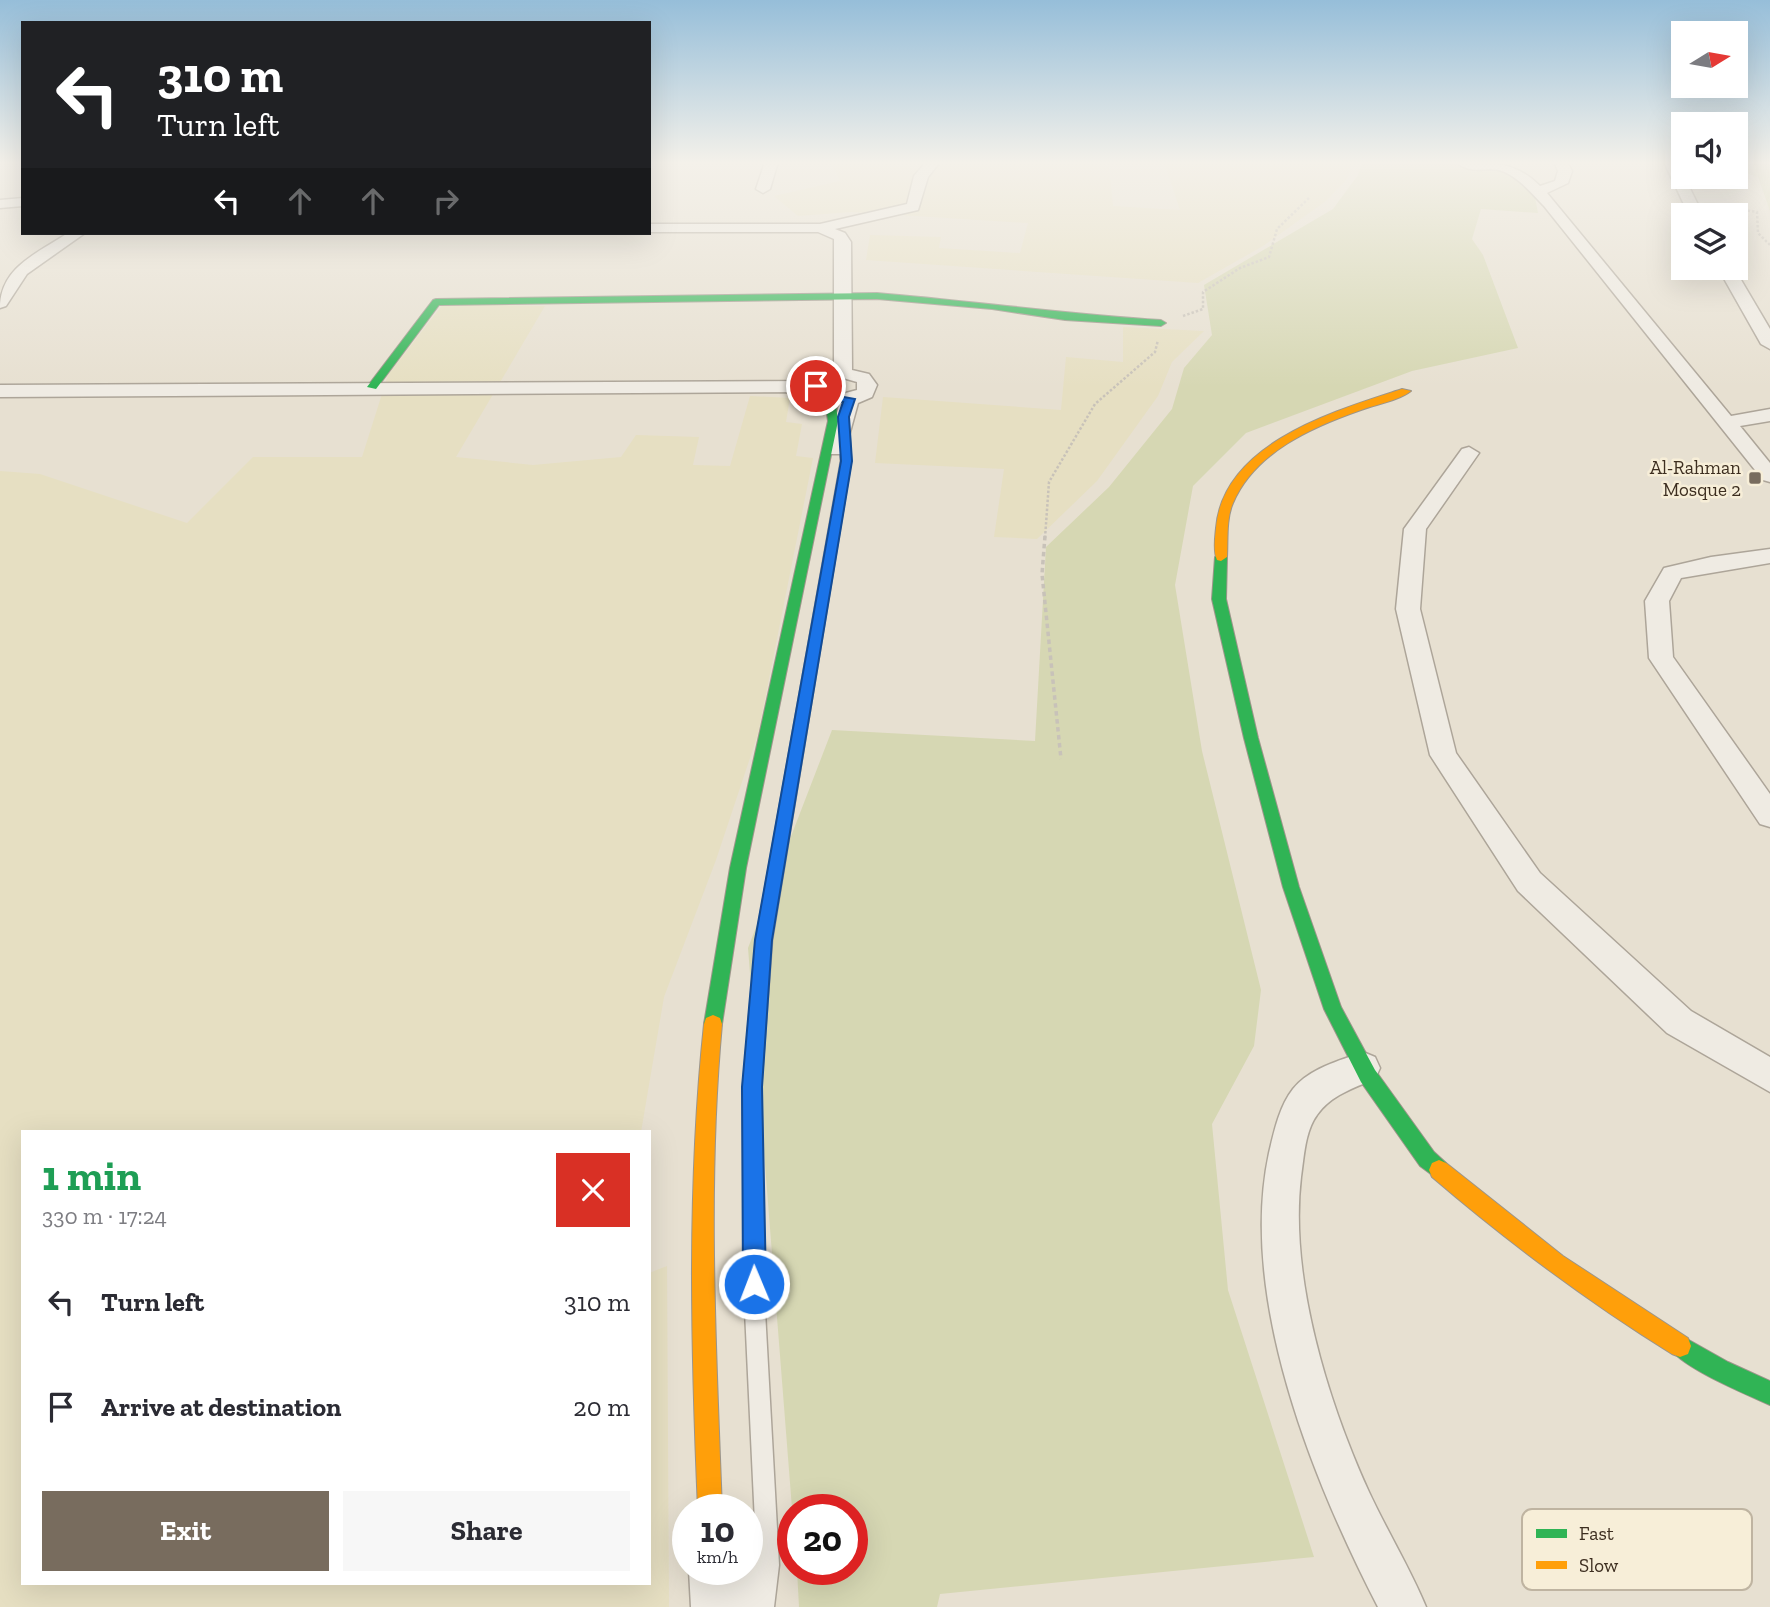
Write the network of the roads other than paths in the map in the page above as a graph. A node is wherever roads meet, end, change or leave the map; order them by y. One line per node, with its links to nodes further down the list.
1 (72, 237): 6 (street)
2 (838, 237): 5 (street)
3 (1575, 237): 15 (street)
4 (1733, 280): 8 (street)
5 (842, 296): 7 (street); 10 (street); 13 (street)
6 (1, 299)
7 (1161, 323)
8 (1770, 344)
9 (816, 386): 10 (street); 13 (street); 13 (street)
10 (372, 387): 11 (street)
11 (0, 391)
12 (1406, 391): 20 (street)
13 (842, 397): 23 (street); 24 (street); 29 (lane)
14 (1770, 415): 15 (street)
15 (1728, 422): 17 (street)
16 (1469, 453): 21 (street)
17 (1770, 476)
18 (1770, 556): 19 (street)
19 (1770, 816)
20 (1363, 1068): 22 (street); 30 (street)
21 (1770, 1076)
22 (1770, 1393)
23 (710, 1494)
24 (737, 1494)
25 (713, 1585): 27 (street)
26 (742, 1585): 28 (street)
27 (714, 1607)
28 (744, 1607)
29 (762, 1607)
30 (1403, 1607)

